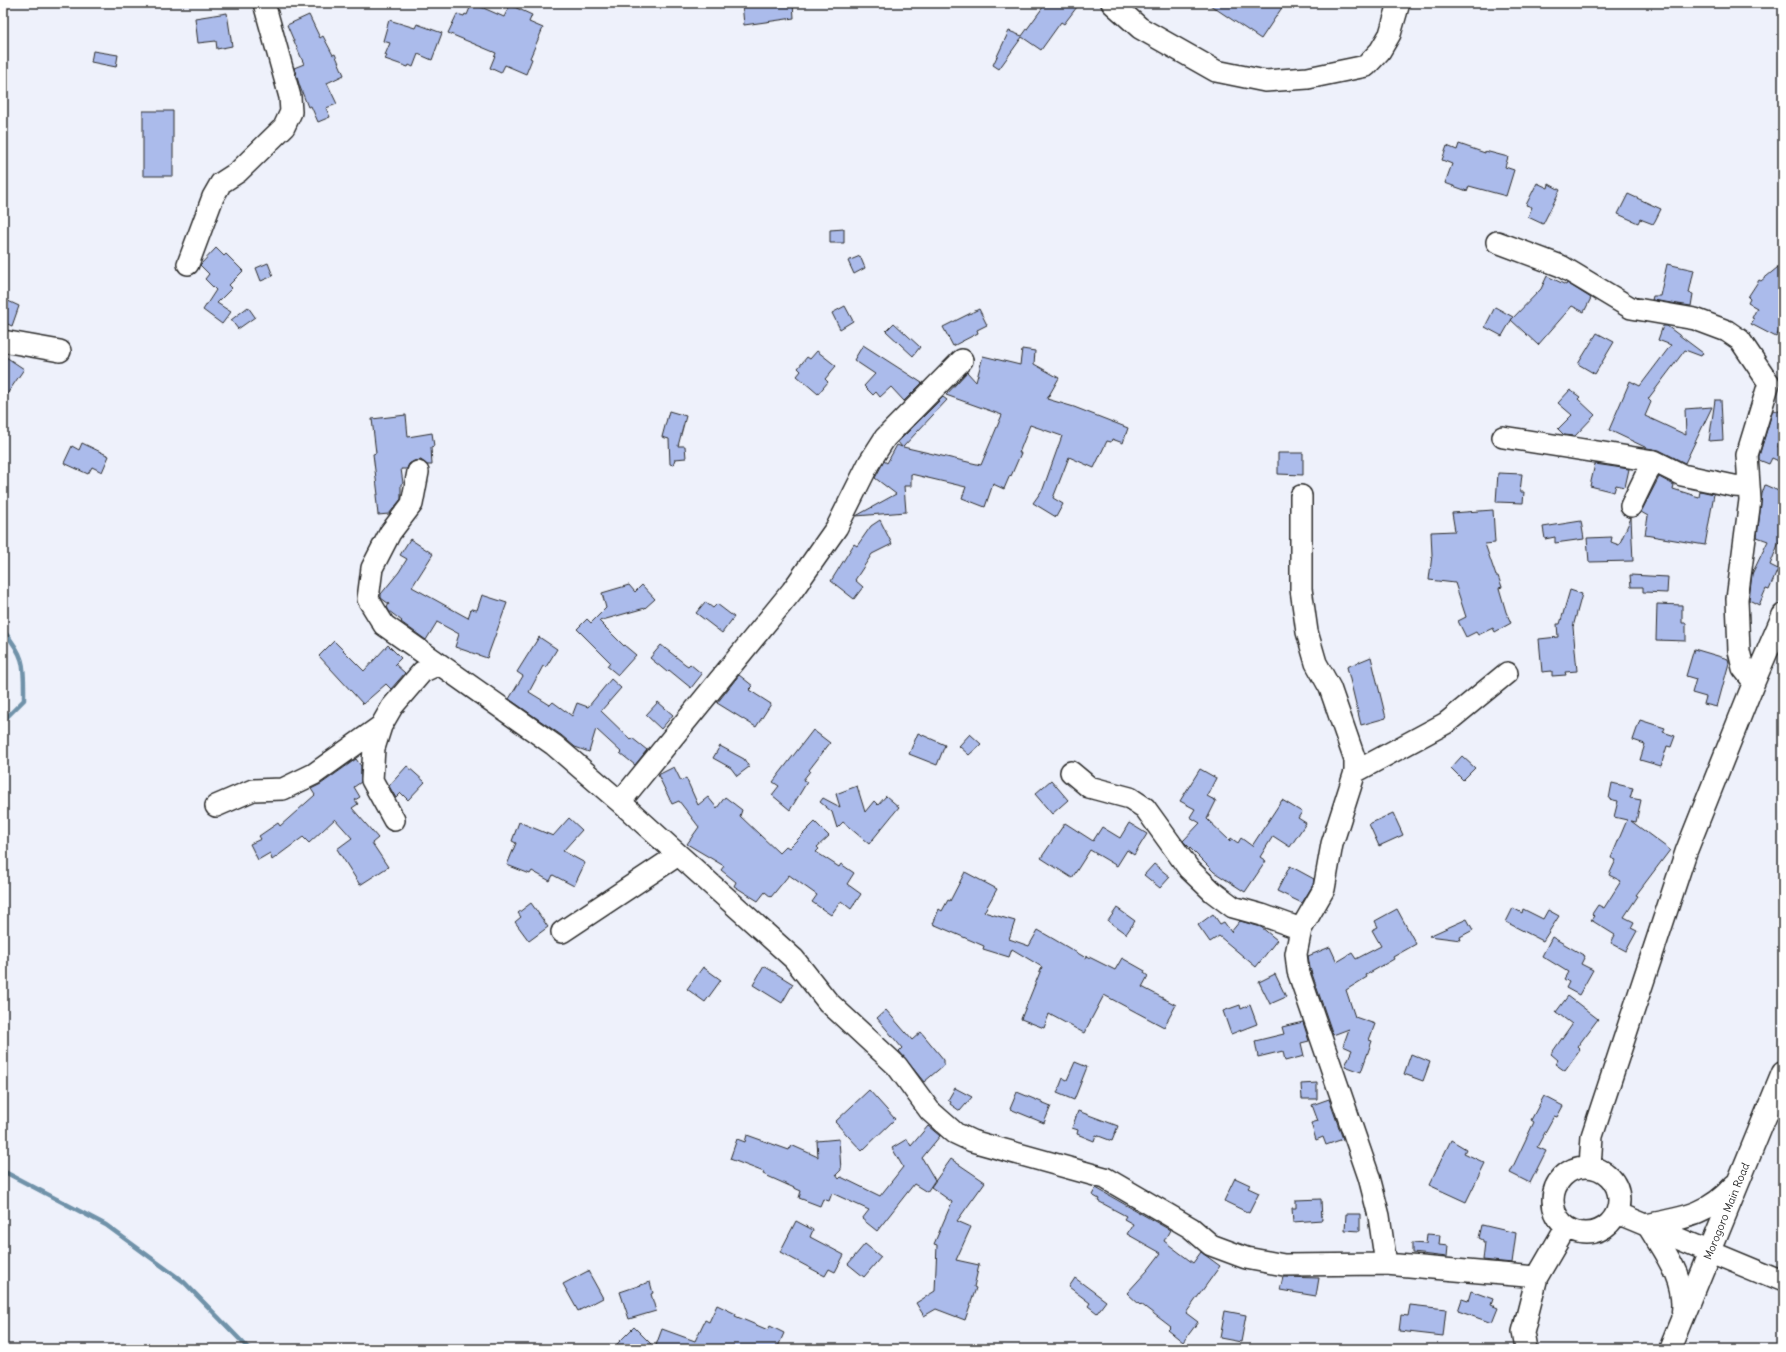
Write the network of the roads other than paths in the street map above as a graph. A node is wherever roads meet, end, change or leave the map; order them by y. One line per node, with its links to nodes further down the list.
1 (264, 3): 5 (street)
2 (1112, 3): 3 (street)
3 (1399, 3)
4 (1497, 242): 12 (street)
5 (188, 264)
6 (3, 341): 7 (street)
7 (60, 351)
8 (962, 360): 22 (street)
9 (1503, 437): 10 (street)
10 (1654, 462): 12 (street); 14 (street)
11 (418, 472): 16 (street)
12 (1749, 487): 18 (street)
13 (1301, 496): 21 (street)
14 (1631, 506)
15 (1783, 615): 18 (street)
16 (439, 664): 19 (street); 22 (street)
17 (1507, 673): 21 (street)
18 (1754, 682): 29 (street)
19 (381, 726): 23 (street); 24 (street)
20 (1071, 772): 26 (street)
21 (1355, 772): 26 (street)
22 (620, 802): 25 (street)
23 (216, 806)
24 (394, 820)
25 (678, 855): 27 (street); 35 (street)
26 (1301, 929): 35 (street)
27 (562, 932)
28 (1783, 1073): 30 (highway, Morogoro Main Road)
29 (1590, 1167): 31 (street); 33 (street)
30 (1738, 1182): 32 (highway); 34 (highway, Morogoro Main Road)
31 (1618, 1213): 32 (street); 33 (street)
32 (1648, 1225): 34 (street); 38 (highway)
33 (1566, 1227): 36 (street)
34 (1709, 1251): 37 (street); 38 (highway, Morogoro Main Road)
35 (1386, 1264): 36 (street)
36 (1537, 1277): 39 (street)
37 (1783, 1282)
38 (1682, 1319): 40 (highway, Morogoro Main Road)
39 (1526, 1349)
40 (1670, 1349)

